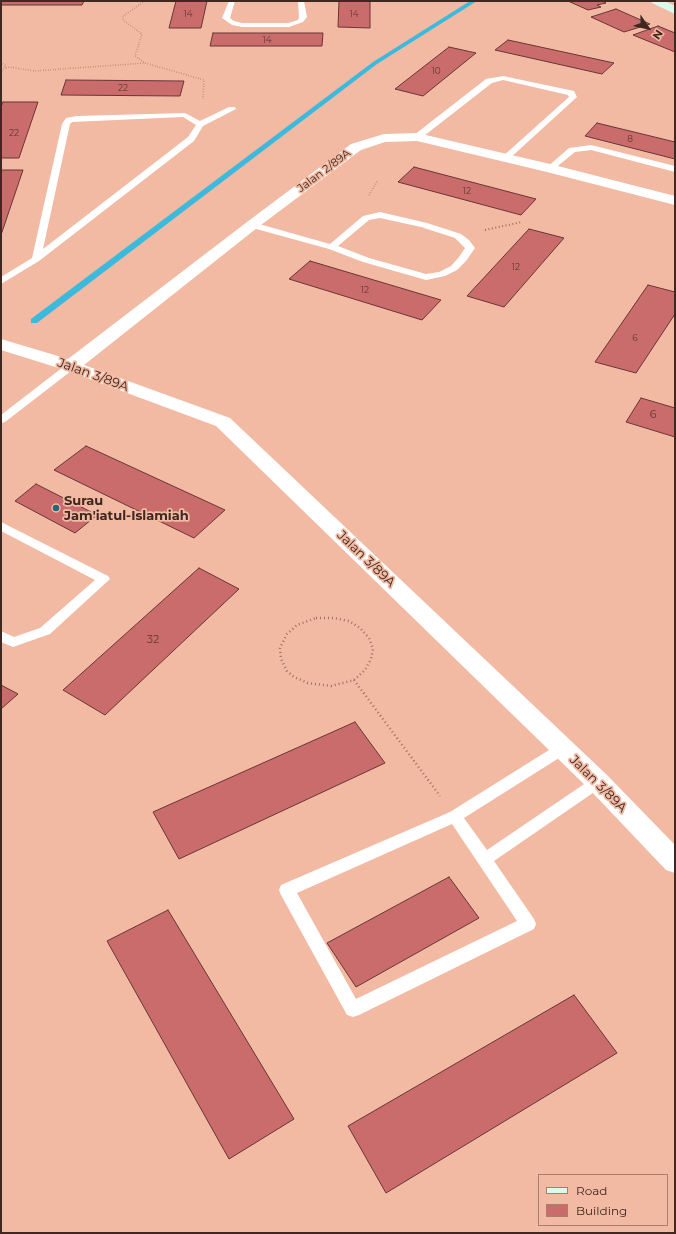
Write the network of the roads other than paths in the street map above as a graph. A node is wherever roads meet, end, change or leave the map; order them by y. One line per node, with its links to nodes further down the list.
1 (232, 1): 2 (lane)
2 (301, 1)
3 (656, 1): 4 (street)
4 (675, 10)
5 (232, 109): 6 (lane)
6 (200, 124): 14 (lane); 14 (lane)
7 (417, 137): 8 (street, Jalan 2/89A); 8 (lane); 12 (street, Jalan 2/89A)
8 (506, 157): 9 (street, Jalan 2/89A)
9 (550, 168): 10 (lane); 11 (street, Jalan 2/89A)
10 (675, 169)
11 (675, 201)
12 (252, 225): 13 (lane); 17 (street, Jalan 2/89A)
13 (332, 247): 13 (lane)
14 (36, 259): 15 (lane)
15 (1, 281)
16 (1, 344): 17 (street, Jalan 3/89A)
17 (71, 366): 18 (lane); 21 (street, Jalan 3/89A)
18 (1, 420)
19 (1, 526): 20 (lane)
20 (1, 636)
21 (562, 749): 22 (street, Jalan 3/89A); 23 (lane)
22 (598, 782): 24 (lane); 25 (street, Jalan 3/89A)
23 (455, 816): 24 (lane); 24 (lane)
24 (484, 860)
25 (675, 862)

